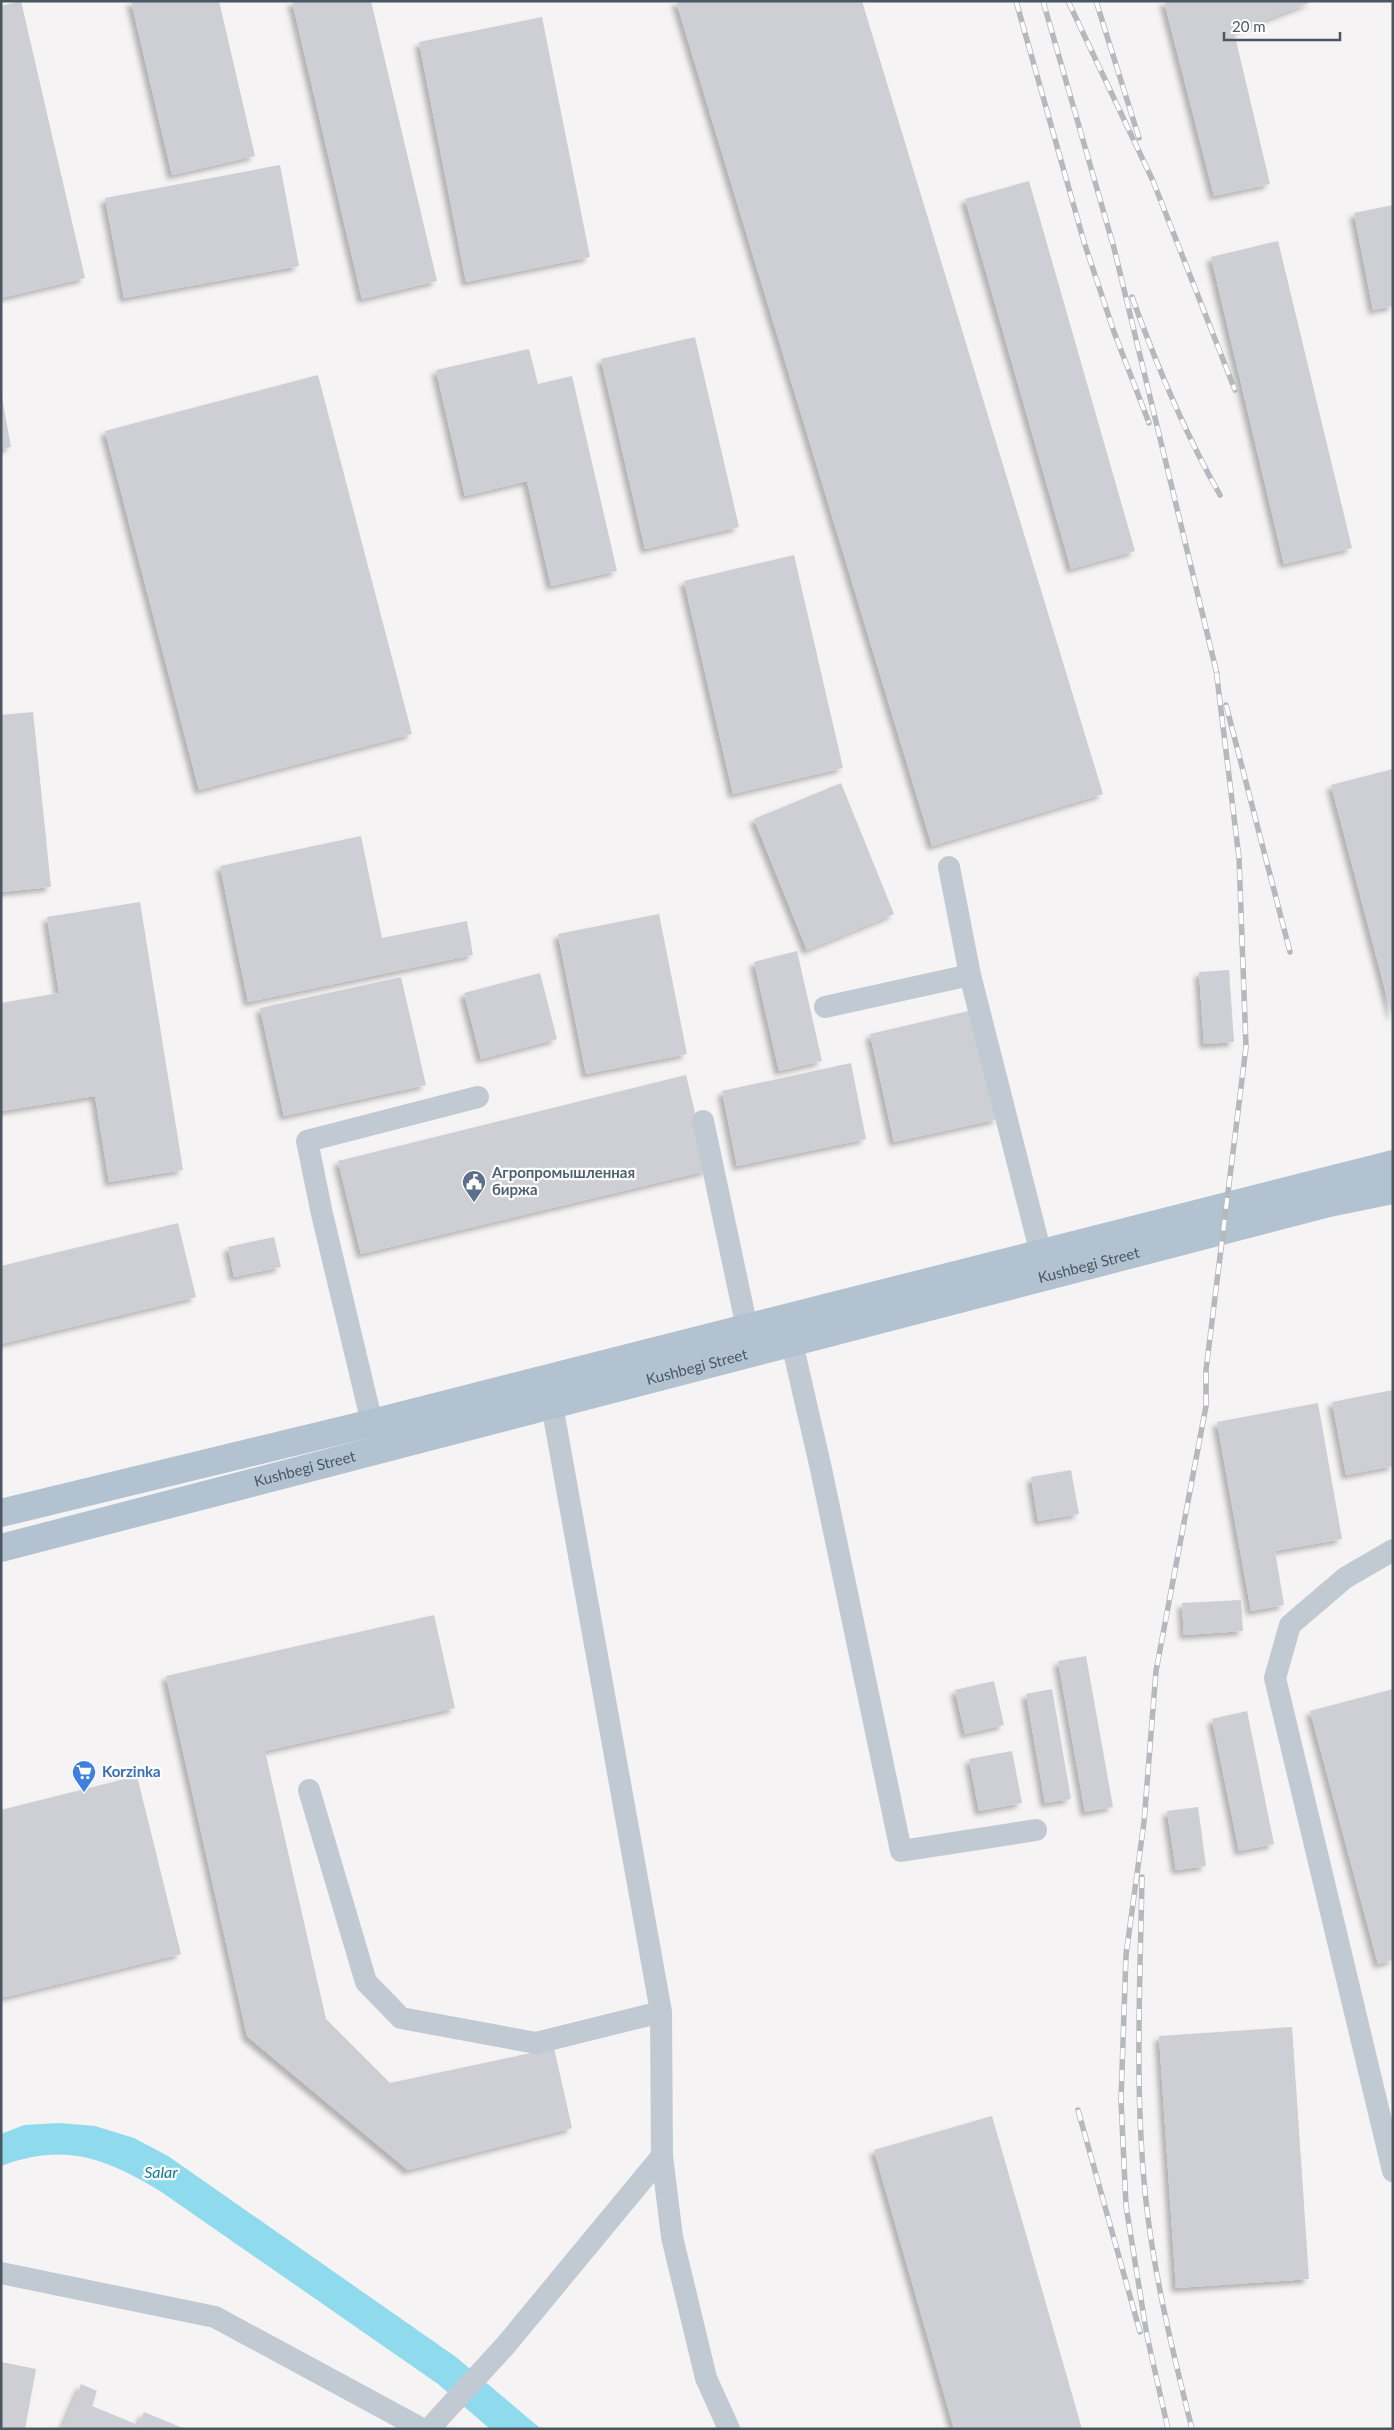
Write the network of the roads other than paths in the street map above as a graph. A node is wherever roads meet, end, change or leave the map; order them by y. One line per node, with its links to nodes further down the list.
1 (949, 867): 2 (lane)
2 (970, 975): 3 (lane); 8 (lane)
3 (825, 1007)
4 (478, 1097): 12 (lane)
5 (703, 1121): 10 (lane)
6 (1393, 1164): 8 (main road, Kushbegi Street)
7 (1393, 1190): 9 (main road, Kushbegi Street)
8 (1041, 1254): 9 (main road, Kushbegi Street)
9 (789, 1330): 10 (main road, Kushbegi Street); 18 (lane)
10 (750, 1341): 11 (main road, Kushbegi Street)
11 (549, 1392): 12 (main road, Kushbegi Street); 13 (main road, Kushbegi Street); 19 (lane)
12 (372, 1424): 13 (main road); 14 (main road, Kushbegi Street)
13 (379, 1450): 15 (main road, Kushbegi Street)
14 (1, 1513)
15 (1, 1548)
16 (1393, 1550): 21 (lane)
17 (309, 1790): 19 (lane)
18 (1036, 1830)
19 (661, 2012): 20 (lane)
20 (662, 2156): 24 (lane); 25 (lane)
21 (1393, 2171)
22 (1, 2273): 23 (lane)
23 (422, 2429)
24 (429, 2429)
25 (729, 2429)

